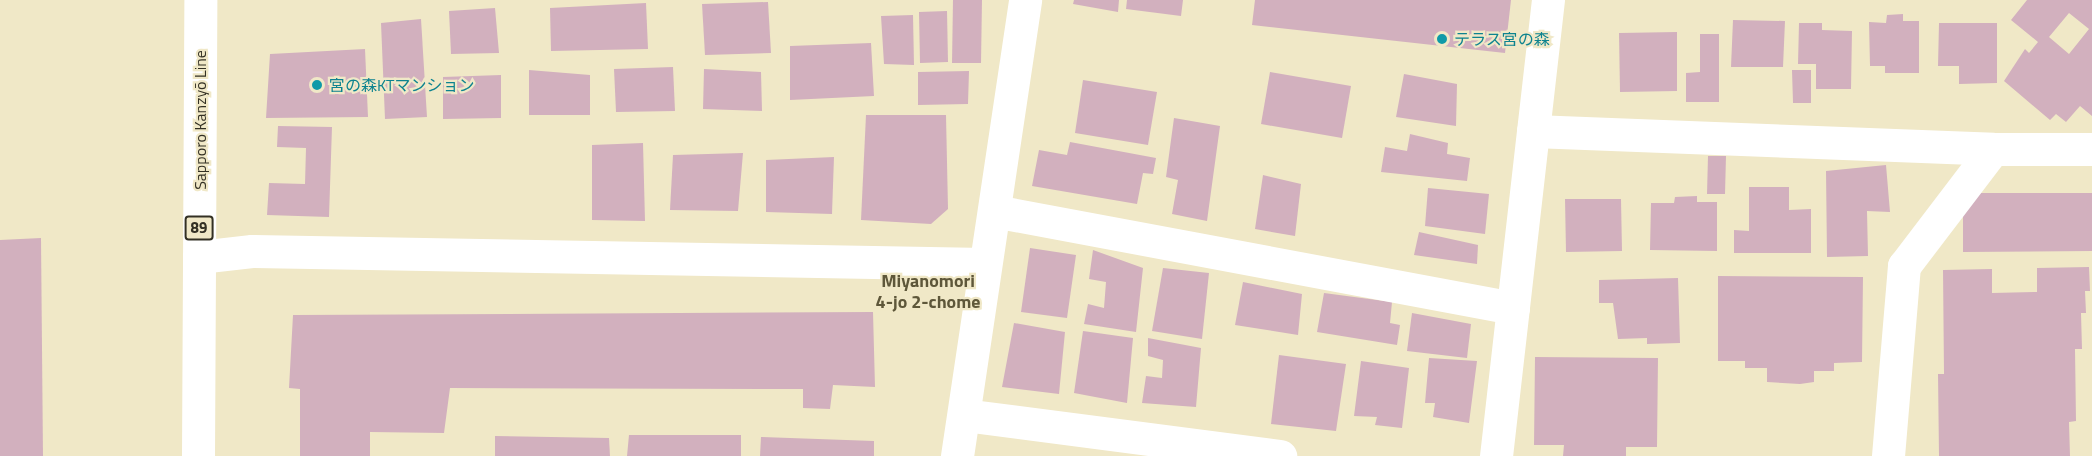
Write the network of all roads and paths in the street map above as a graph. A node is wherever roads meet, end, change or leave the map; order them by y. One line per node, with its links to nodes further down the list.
1 (200, 0): 8 (street, Sapporo Kanzyō Line / 89)
2 (1025, 0): 7 (street)
3 (1548, 0): 4 (street)
4 (1533, 131): 5 (street); 10 (street)
5 (1993, 149): 6 (street); 16 (street)
6 (2092, 149)
7 (994, 211): 9 (street); 10 (street)
8 (199, 257): 9 (street); 12 (street, Sapporo Kanzyō Line / 89)
9 (985, 264): 11 (street)
10 (1513, 308): 15 (street)
11 (964, 415): 13 (street); 14 (street)
12 (198, 456)
13 (957, 456)
14 (1280, 456)
15 (1496, 456)
16 (1888, 456)

